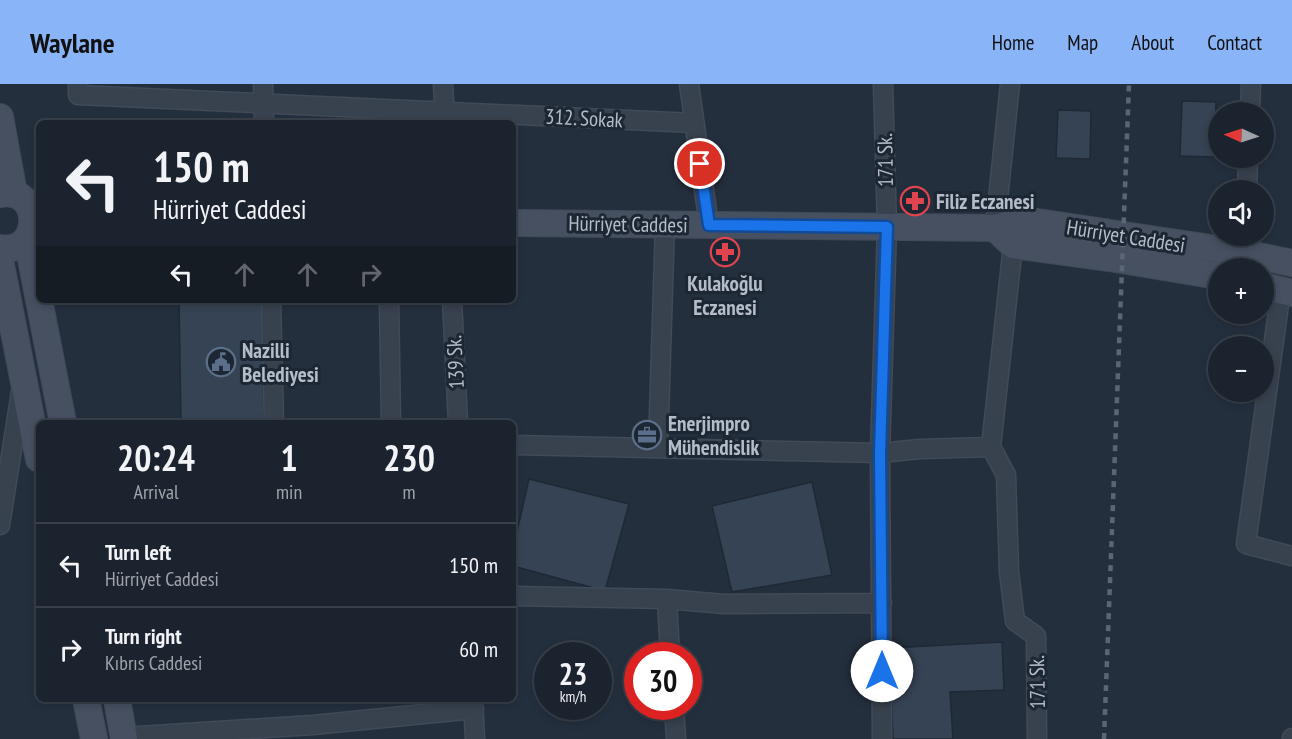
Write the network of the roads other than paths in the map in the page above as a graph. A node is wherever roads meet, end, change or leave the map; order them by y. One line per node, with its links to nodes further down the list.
1 (263, 84): 9 (street)
2 (443, 84): 11 (street)
3 (689, 84): 13 (street)
4 (883, 84): 18 (street, 171 Sk.)
5 (1010, 84): 19 (street)
6 (1251, 84): 8 (street)
7 (78, 90): 9 (street, 312. Sokak)
8 (1250, 102)
9 (263, 104): 11 (street, 312. Sokak); 12 (street)
10 (0, 117): 14 (main road)
11 (445, 117): 13 (street, 312. Sokak)
12 (264, 120)
13 (694, 123): 17 (street)
14 (20, 200): 20 (main road)
15 (516, 223): 16 (main road, Hürriyet Caddesi)
16 (665, 224): 17 (main road, Hürriyet Caddesi); 41 (street)
17 (709, 225): 18 (main road, Hürriyet Caddesi)
18 (887, 227): 19 (main road, Hürriyet Caddesi); 42 (street, 171 Sk.)
19 (1004, 236): 21 (main road, Hürriyet Caddesi); 27 (main road, Hürriyet Caddesi); 40 (street)
20 (33, 237): 23 (main road); 26 (main road)
21 (1208, 240)
22 (1249, 246): 25 (main road, Hürriyet Caddesi)
23 (0, 248)
24 (0, 260): 33 (main road)
25 (1292, 263)
26 (36, 268)
27 (1208, 274)
28 (1279, 289): 44 (street)
29 (40, 303): 34 (main road)
30 (271, 303): 35 (street)
31 (389, 303): 36 (street)
32 (452, 303): 37 (street, 139 Sk.)
33 (23, 379): 38 (main road); 43 (street)
34 (62, 420)
35 (274, 420)
36 (392, 420)
37 (458, 420)
38 (36, 444)
39 (516, 445): 41 (street)
40 (991, 447): 42 (street); 58 (street, 171 Sk.)
41 (658, 448): 42 (street)
42 (880, 453): 47 (street, 171 Sk.)
43 (0, 525)
44 (1292, 556)
45 (516, 596): 46 (street)
46 (667, 598): 47 (street); 48 (street)
47 (882, 603): 57 (street, 171 Sk.)
48 (669, 642)
49 (87, 702): 54 (main road)
50 (118, 702): 53 (main road)
51 (474, 704): 53 (street); 55 (street)
52 (675, 720): 56 (street)
53 (124, 738)
54 (94, 739)
55 (475, 739)
56 (676, 739)
57 (882, 739)
58 (1037, 739)

